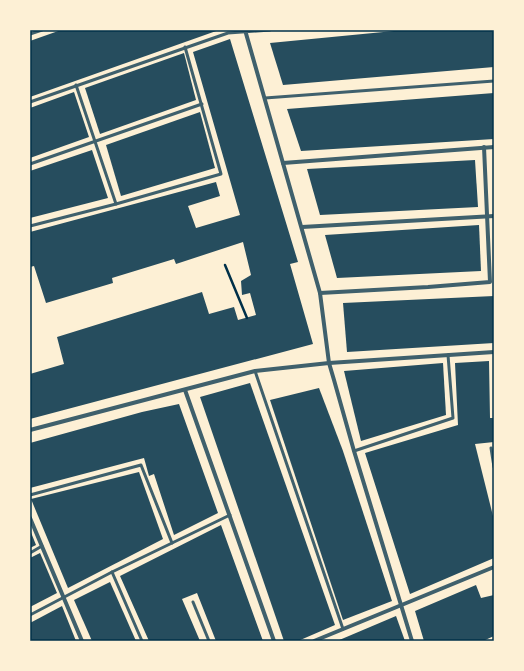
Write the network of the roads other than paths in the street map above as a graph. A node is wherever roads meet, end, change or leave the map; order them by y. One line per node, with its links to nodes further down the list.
1 (42, 30): 4 (lane)
2 (270, 30): 3 (lane)
3 (245, 31): 5 (lane); 8 (street)
4 (30, 34)
5 (185, 47): 7 (lane); 10 (lane)
6 (494, 81): 8 (lane)
7 (76, 85): 9 (lane); 11 (lane)
8 (265, 98): 14 (street)
9 (30, 102)
10 (202, 104): 11 (lane); 16 (lane)
11 (96, 142): 15 (lane); 16 (lane)
12 (494, 146): 13 (street)
13 (484, 147): 14 (street); 17 (street)
14 (283, 163): 20 (street)
15 (30, 164)
16 (116, 204): 19 (lane)
17 (486, 216): 18 (street); 20 (street); 21 (street)
18 (494, 216)
19 (30, 226)
20 (302, 227): 21 (street)
21 (320, 293): 24 (street)
22 (494, 352): 23 (street)
23 (448, 355): 24 (street); 29 (lane)
24 (329, 363): 25 (street); 29 (street)
25 (255, 371): 26 (street); 43 (lane)
26 (185, 390): 27 (street); 32 (street)
27 (30, 430)
28 (491, 448): 30 (lane)
29 (354, 451): 41 (street)
30 (494, 466)
31 (30, 495): 34 (lane)
32 (230, 515): 34 (lane); 47 (street)
33 (30, 518): 35 (street)
34 (172, 543): 38 (lane)
35 (42, 546): 36 (lane); 39 (street)
36 (30, 553)
37 (494, 567): 41 (street)
38 (112, 572): 39 (lane); 45 (lane)
39 (64, 597): 42 (lane); 44 (street)
40 (193, 602): 46 (lane)
41 (401, 606): 43 (street); 49 (street)
42 (30, 615)
43 (343, 629): 48 (street)
44 (82, 641)
45 (142, 641)
46 (209, 641)
47 (274, 641)
48 (314, 641)
49 (412, 641)

